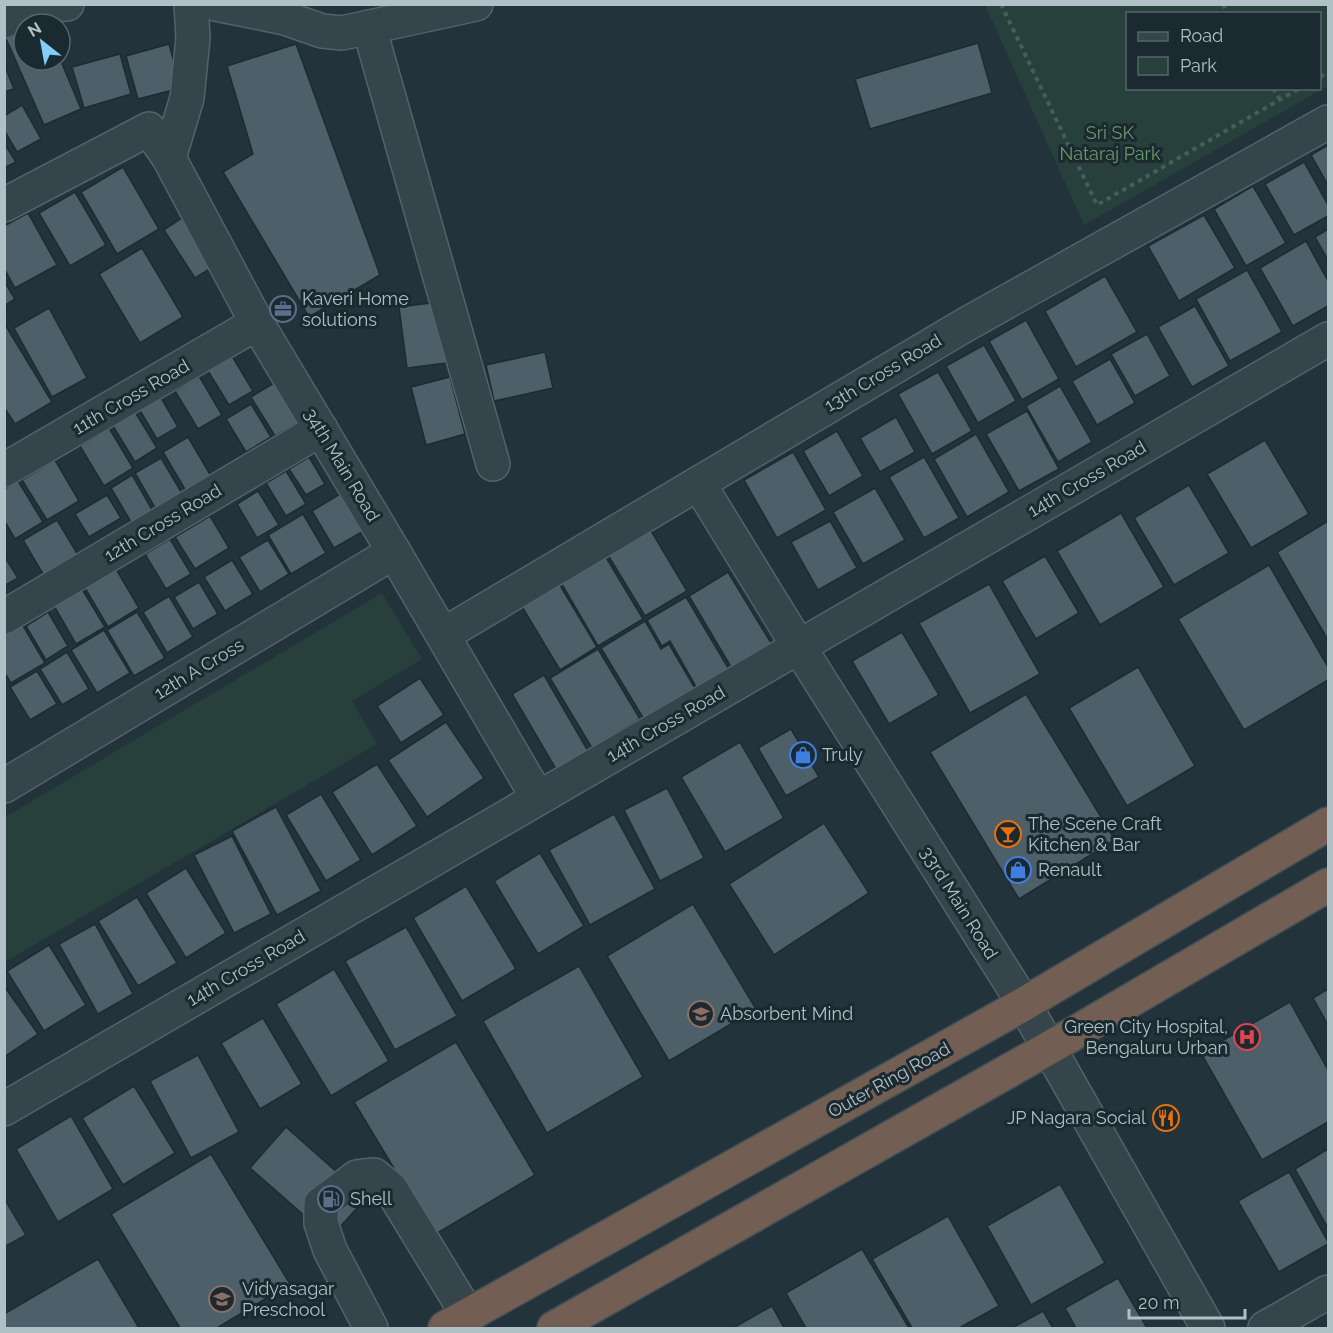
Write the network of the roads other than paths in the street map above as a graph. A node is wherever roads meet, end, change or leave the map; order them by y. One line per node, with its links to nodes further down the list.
1 (67, 4): 6 (street)
2 (191, 4): 9 (street)
3 (216, 4): 5 (street)
4 (476, 4): 7 (street)
5 (282, 11): 7 (street)
6 (4, 21)
7 (369, 27): 14 (street)
8 (1329, 122): 16 (street, 13th Cross Road)
9 (169, 158): 10 (street, 34th Main Road); 11 (street, 34th Main Road)
10 (4, 205)
11 (257, 323): 13 (street, 34th Main Road); 15 (street, 11th Cross Road)
12 (1329, 339): 20 (street, 14th Cross Road)
13 (321, 429): 17 (street, 34th Main Road); 18 (street, 12th Cross Road)
14 (493, 464)
15 (4, 470)
16 (699, 484): 19 (street, 13th Cross Road); 20 (street, 33rd Main Road)
17 (394, 552): 19 (street, 34th Main Road); 21 (street, 12th A Cross)
18 (4, 617)
19 (443, 635): 22 (street, 34th Main Road)
20 (799, 647): 22 (street, 14th Cross Road); 25 (street, 33rd Main Road)
21 (4, 786)
22 (538, 798): 27 (street, 14th Cross Road)
23 (1329, 824): 25 (highway, Outer Ring Road)
24 (1329, 885): 26 (highway)
25 (1024, 1004): 26 (street, 33rd Main Road); 29 (highway, Outer Ring Road)
26 (1049, 1048): 31 (highway); 32 (street, 33rd Main Road)
27 (4, 1109)
28 (1329, 1292): 33 (street)
29 (457, 1322): 30 (street)
30 (371, 1329)
31 (554, 1329)
32 (1208, 1329)
33 (1265, 1329)

